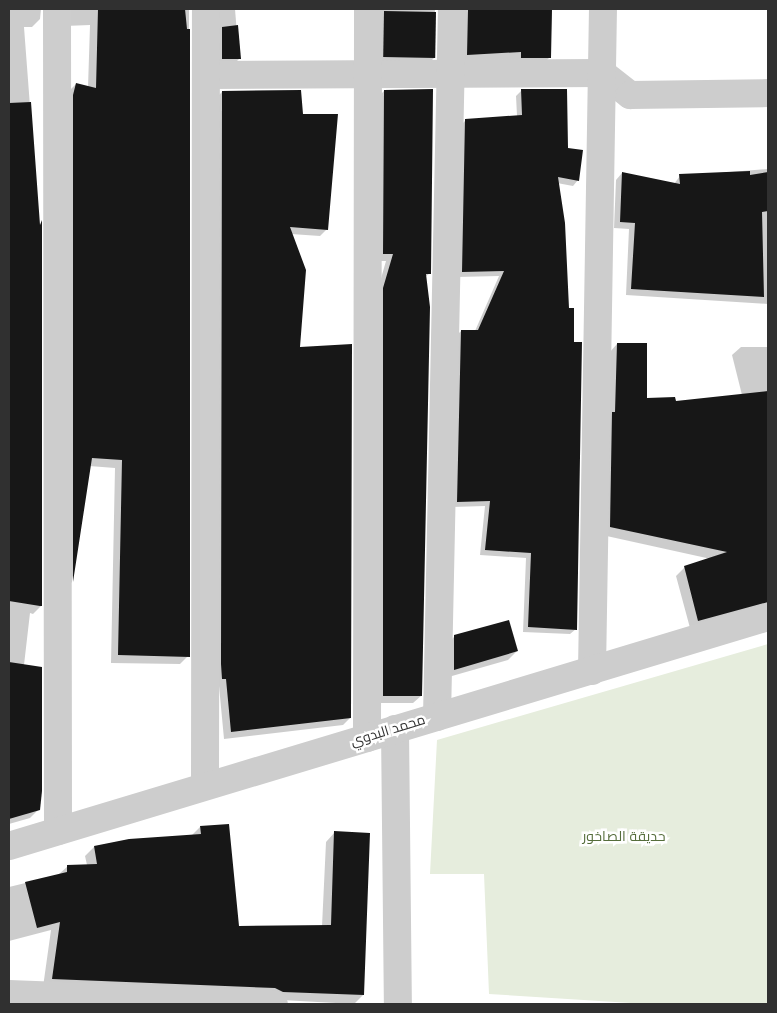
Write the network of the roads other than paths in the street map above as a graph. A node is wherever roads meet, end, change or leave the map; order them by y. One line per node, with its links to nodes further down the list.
1 (57, 9): 17 (street)
2 (206, 9): 8 (street)
3 (368, 9): 9 (street)
4 (452, 9): 7 (street)
5 (603, 9): 6 (street)
6 (602, 72): 7 (street); 10 (street); 12 (street)
7 (451, 73): 9 (street); 13 (street)
8 (206, 74): 9 (street); 16 (street)
9 (368, 74): 15 (street)
10 (768, 93)
11 (768, 617): 12 (street, محمد البدوي)
12 (592, 671): 13 (street, محمد البدوي)
13 (437, 717): 14 (street, محمد البدوي)
14 (395, 729): 15 (street, محمد البدوي); 21 (street)
15 (367, 738): 16 (street, محمد البدوي)
16 (205, 786): 17 (street, محمد البدوي)
17 (58, 830): 18 (street, محمد البدوي)
18 (9, 846)
19 (9, 994): 20 (street)
20 (274, 1004)
21 (398, 1004)

